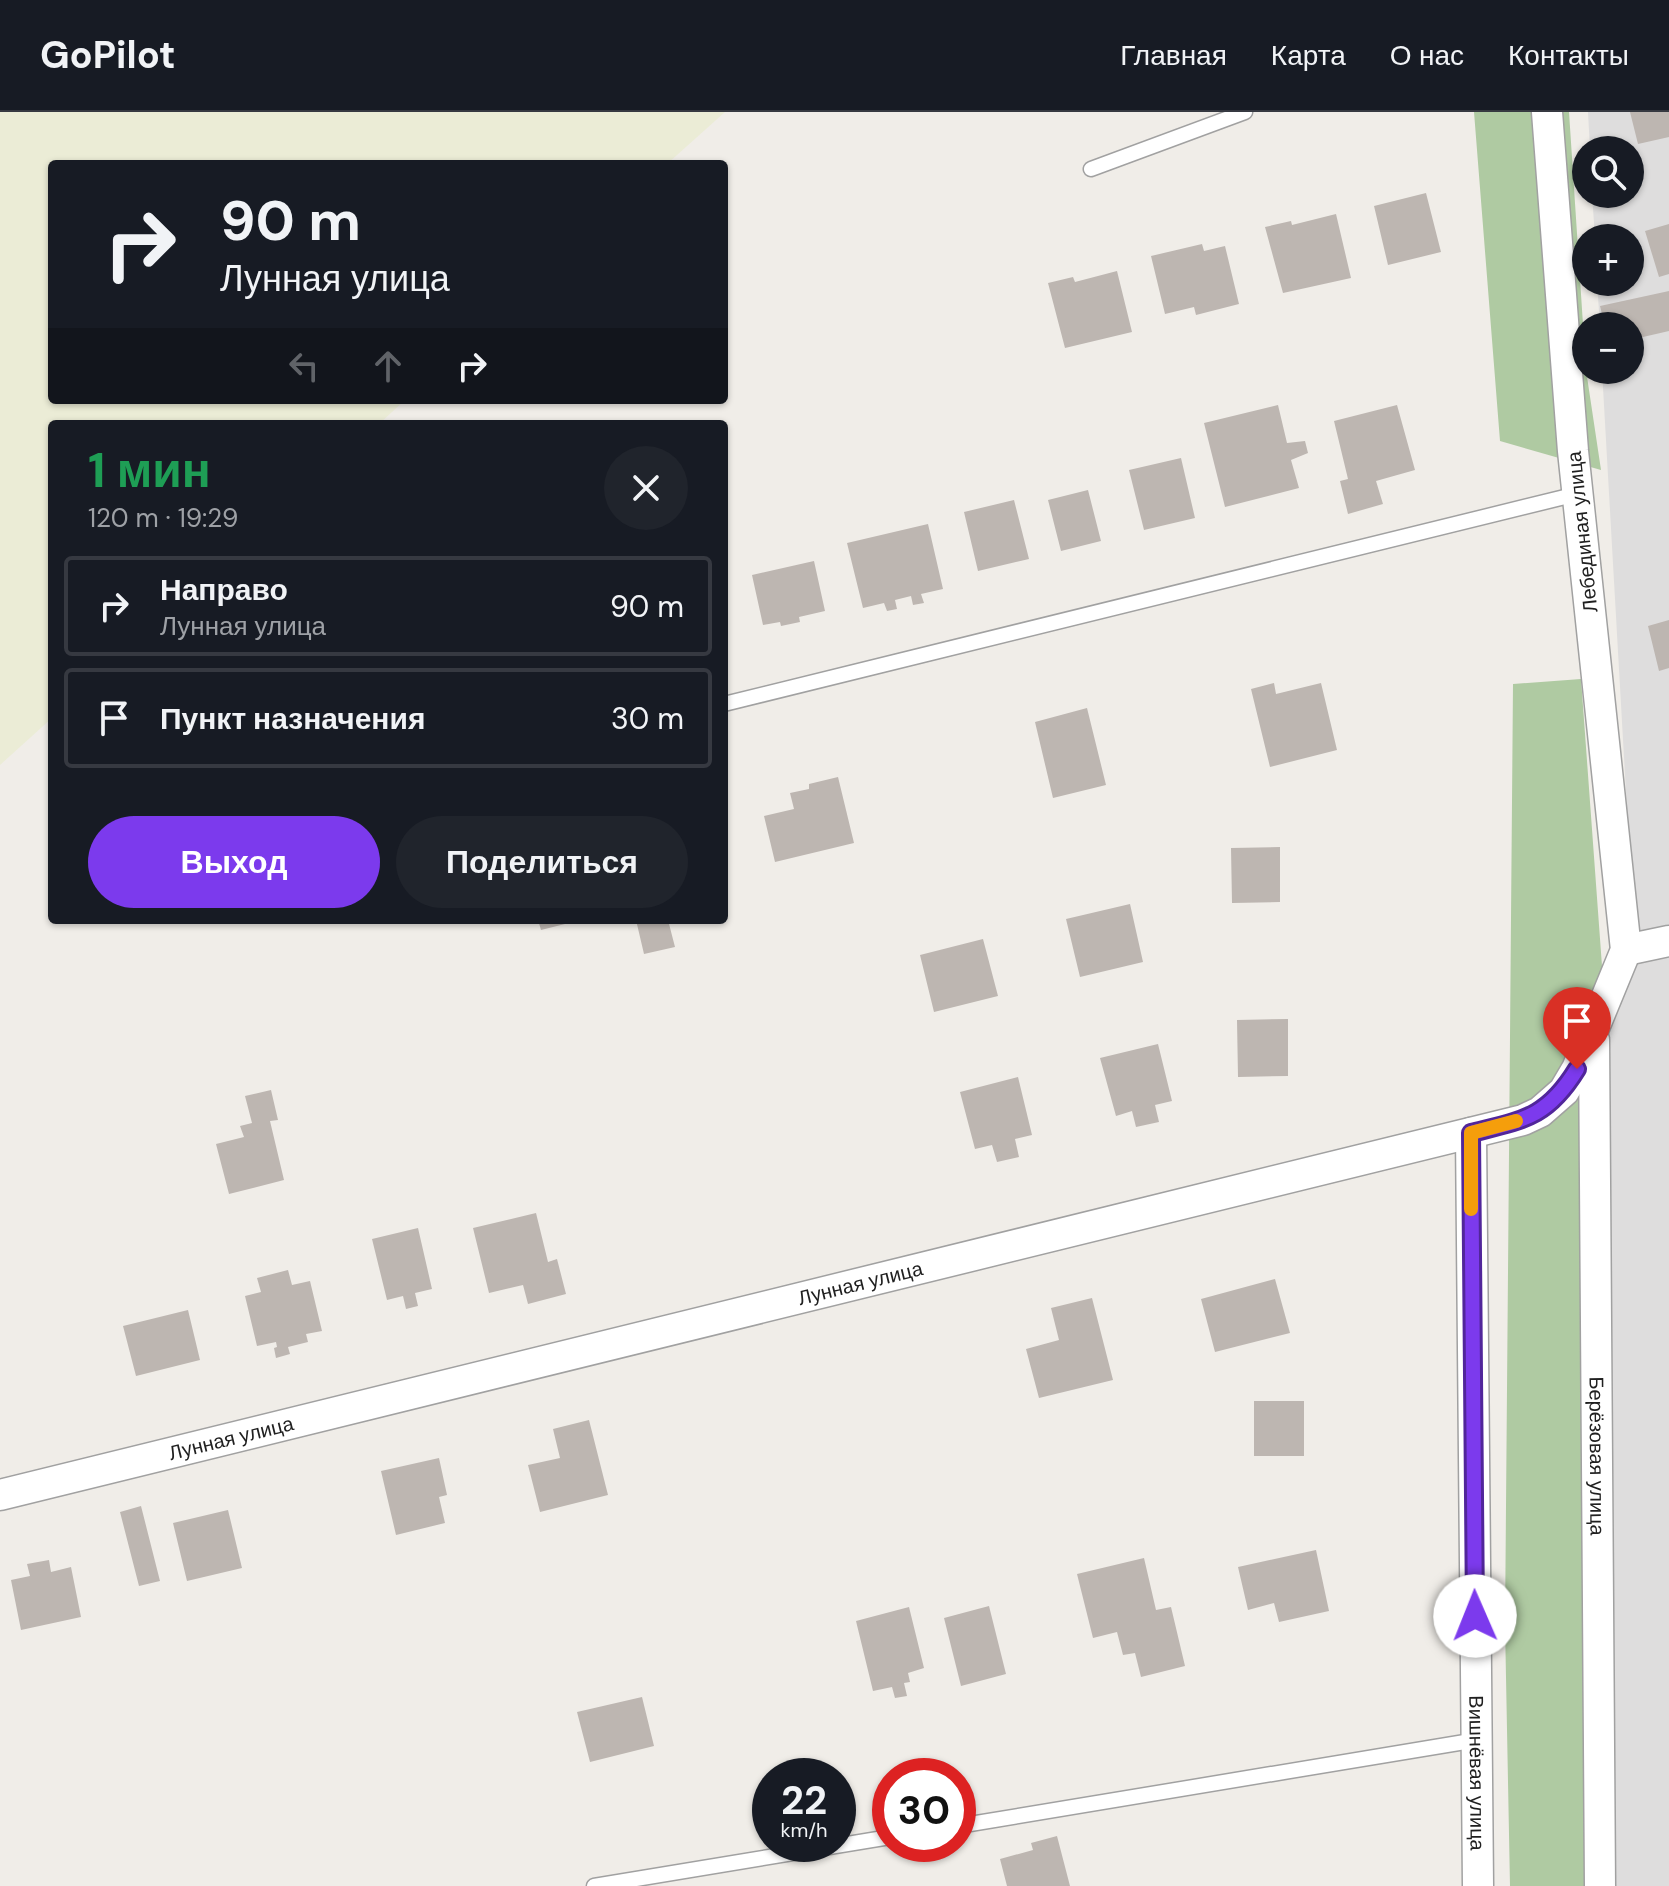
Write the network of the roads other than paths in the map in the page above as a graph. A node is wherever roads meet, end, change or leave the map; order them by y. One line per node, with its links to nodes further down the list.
1 (1245, 112): 3 (lane)
2 (1547, 112): 4 (street, Лебединая улица)
3 (1091, 169)
4 (1577, 494): 5 (lane); 7 (street, Лебединая улица)
5 (728, 703)
6 (1669, 941): 7 (street)
7 (1626, 950): 8 (street, Лунная улица)
8 (1594, 1027): 9 (street, Лунная улица); 16 (street, Берёзовая улица)
9 (1471, 1133): 10 (street, Лунная улица); 11 (street, Вишнёвая улица)
10 (0, 1495)
11 (1477, 1740): 12 (lane); 15 (street, Вишнёвая улица)
12 (976, 1823)
13 (872, 1840): 14 (lane)
14 (594, 1886)
15 (1478, 1886)
16 (1600, 1886)

